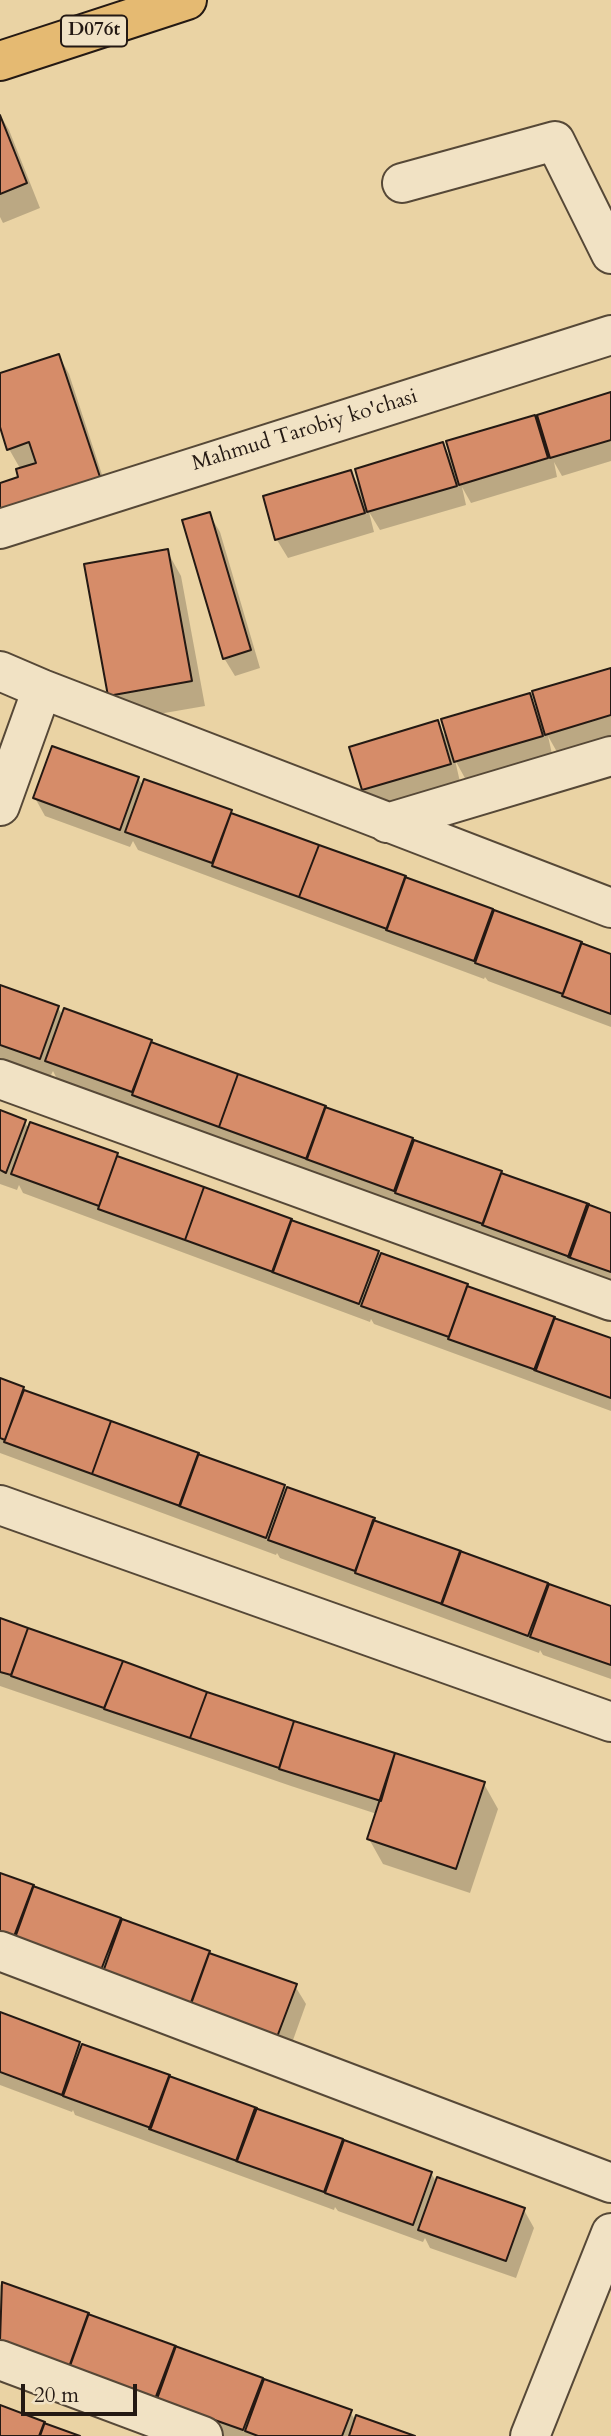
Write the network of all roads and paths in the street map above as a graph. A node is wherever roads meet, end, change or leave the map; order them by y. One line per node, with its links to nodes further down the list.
1 (187, 0): 2 (main road, D076t)
2 (0, 61)
3 (402, 183): 4 (street)
4 (611, 254)
5 (611, 335): 6 (street, Mahmud Tarobiy ko'chasi)
6 (0, 529)
7 (0, 671): 8 (street)
8 (42, 689): 10 (street); 11 (street)
9 (611, 756): 11 (street)
10 (0, 806)
11 (387, 823): 12 (street)
12 (611, 908)
13 (0, 1079): 14 (street)
14 (611, 1301)
15 (0, 1505): 16 (street)
16 (611, 1722)
17 (0, 1951): 18 (street)
18 (611, 2183)
19 (611, 2233): 22 (street)
20 (0, 2360): 21 (street)
21 (203, 2436)
22 (530, 2436)

